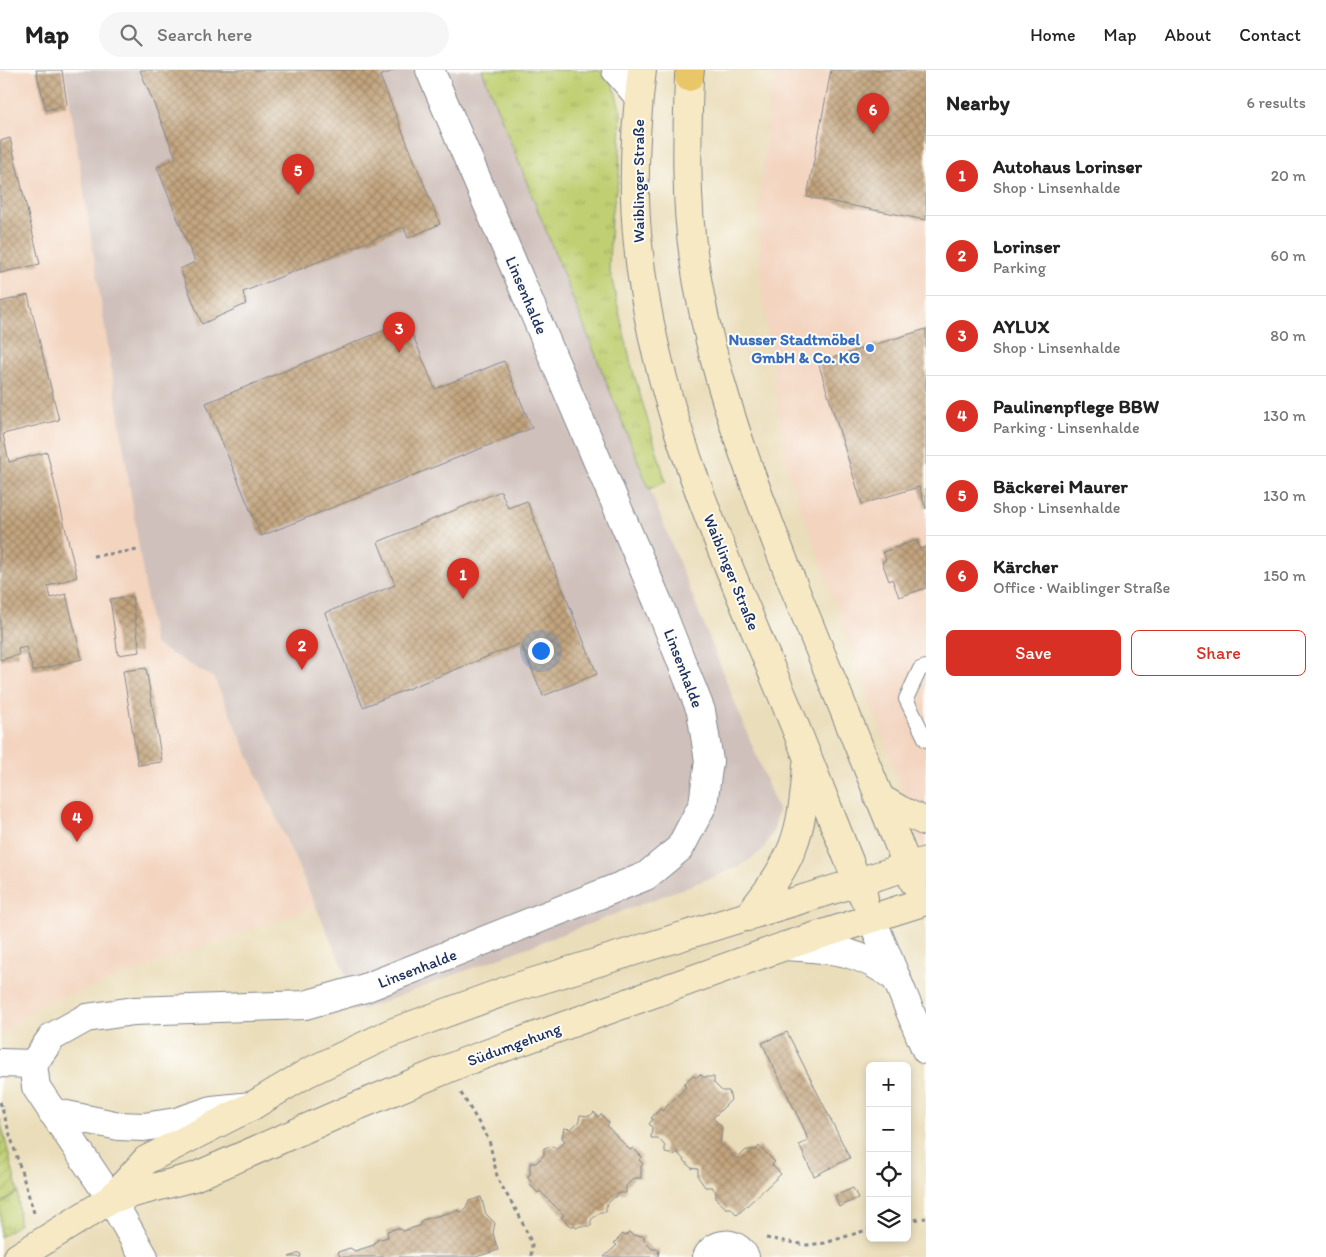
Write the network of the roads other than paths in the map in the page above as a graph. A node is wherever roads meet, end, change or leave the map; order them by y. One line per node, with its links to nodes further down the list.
1 (430, 70): 20 (street, Linsenhalde)
2 (616, 70): 5 (street)
3 (642, 70): 5 (main road, Waiblinger Straße)
4 (688, 72): 9 (main road)
5 (639, 97): 8 (main road, Waiblinger Straße)
6 (926, 667): 7 (lane)
7 (926, 740)
8 (808, 756): 12 (main road, Waiblinger Straße); 14 (main road)
9 (878, 796): 10 (main road); 11 (main road)
10 (926, 822)
11 (917, 863): 12 (main road, Südumgehung); 13 (main road)
12 (857, 881): 14 (main road, Südumgehung); 15 (main road, Waiblinger Straße)
13 (924, 906): 15 (main road, Südumgehung)
14 (746, 917): 21 (main road, Südumgehung)
15 (871, 917): 16 (main road, Südumgehung); 17 (street, Waiblinger Straße)
16 (785, 946): 17 (street); 23 (main road, Südumgehung)
17 (897, 979): 18 (street, Waiblinger Straße)
18 (926, 1050)
19 (0, 1063): 20 (street)
20 (34, 1064): 22 (street)
21 (252, 1106): 22 (street, Südumgehung); 23 (main road, Südumgehung)
22 (52, 1112): 23 (street)
23 (111, 1200): 25 (main road, Südumgehung); 26 (street)
24 (739, 1251): 27 (street)
25 (18, 1257)
26 (144, 1257)
27 (707, 1257)

